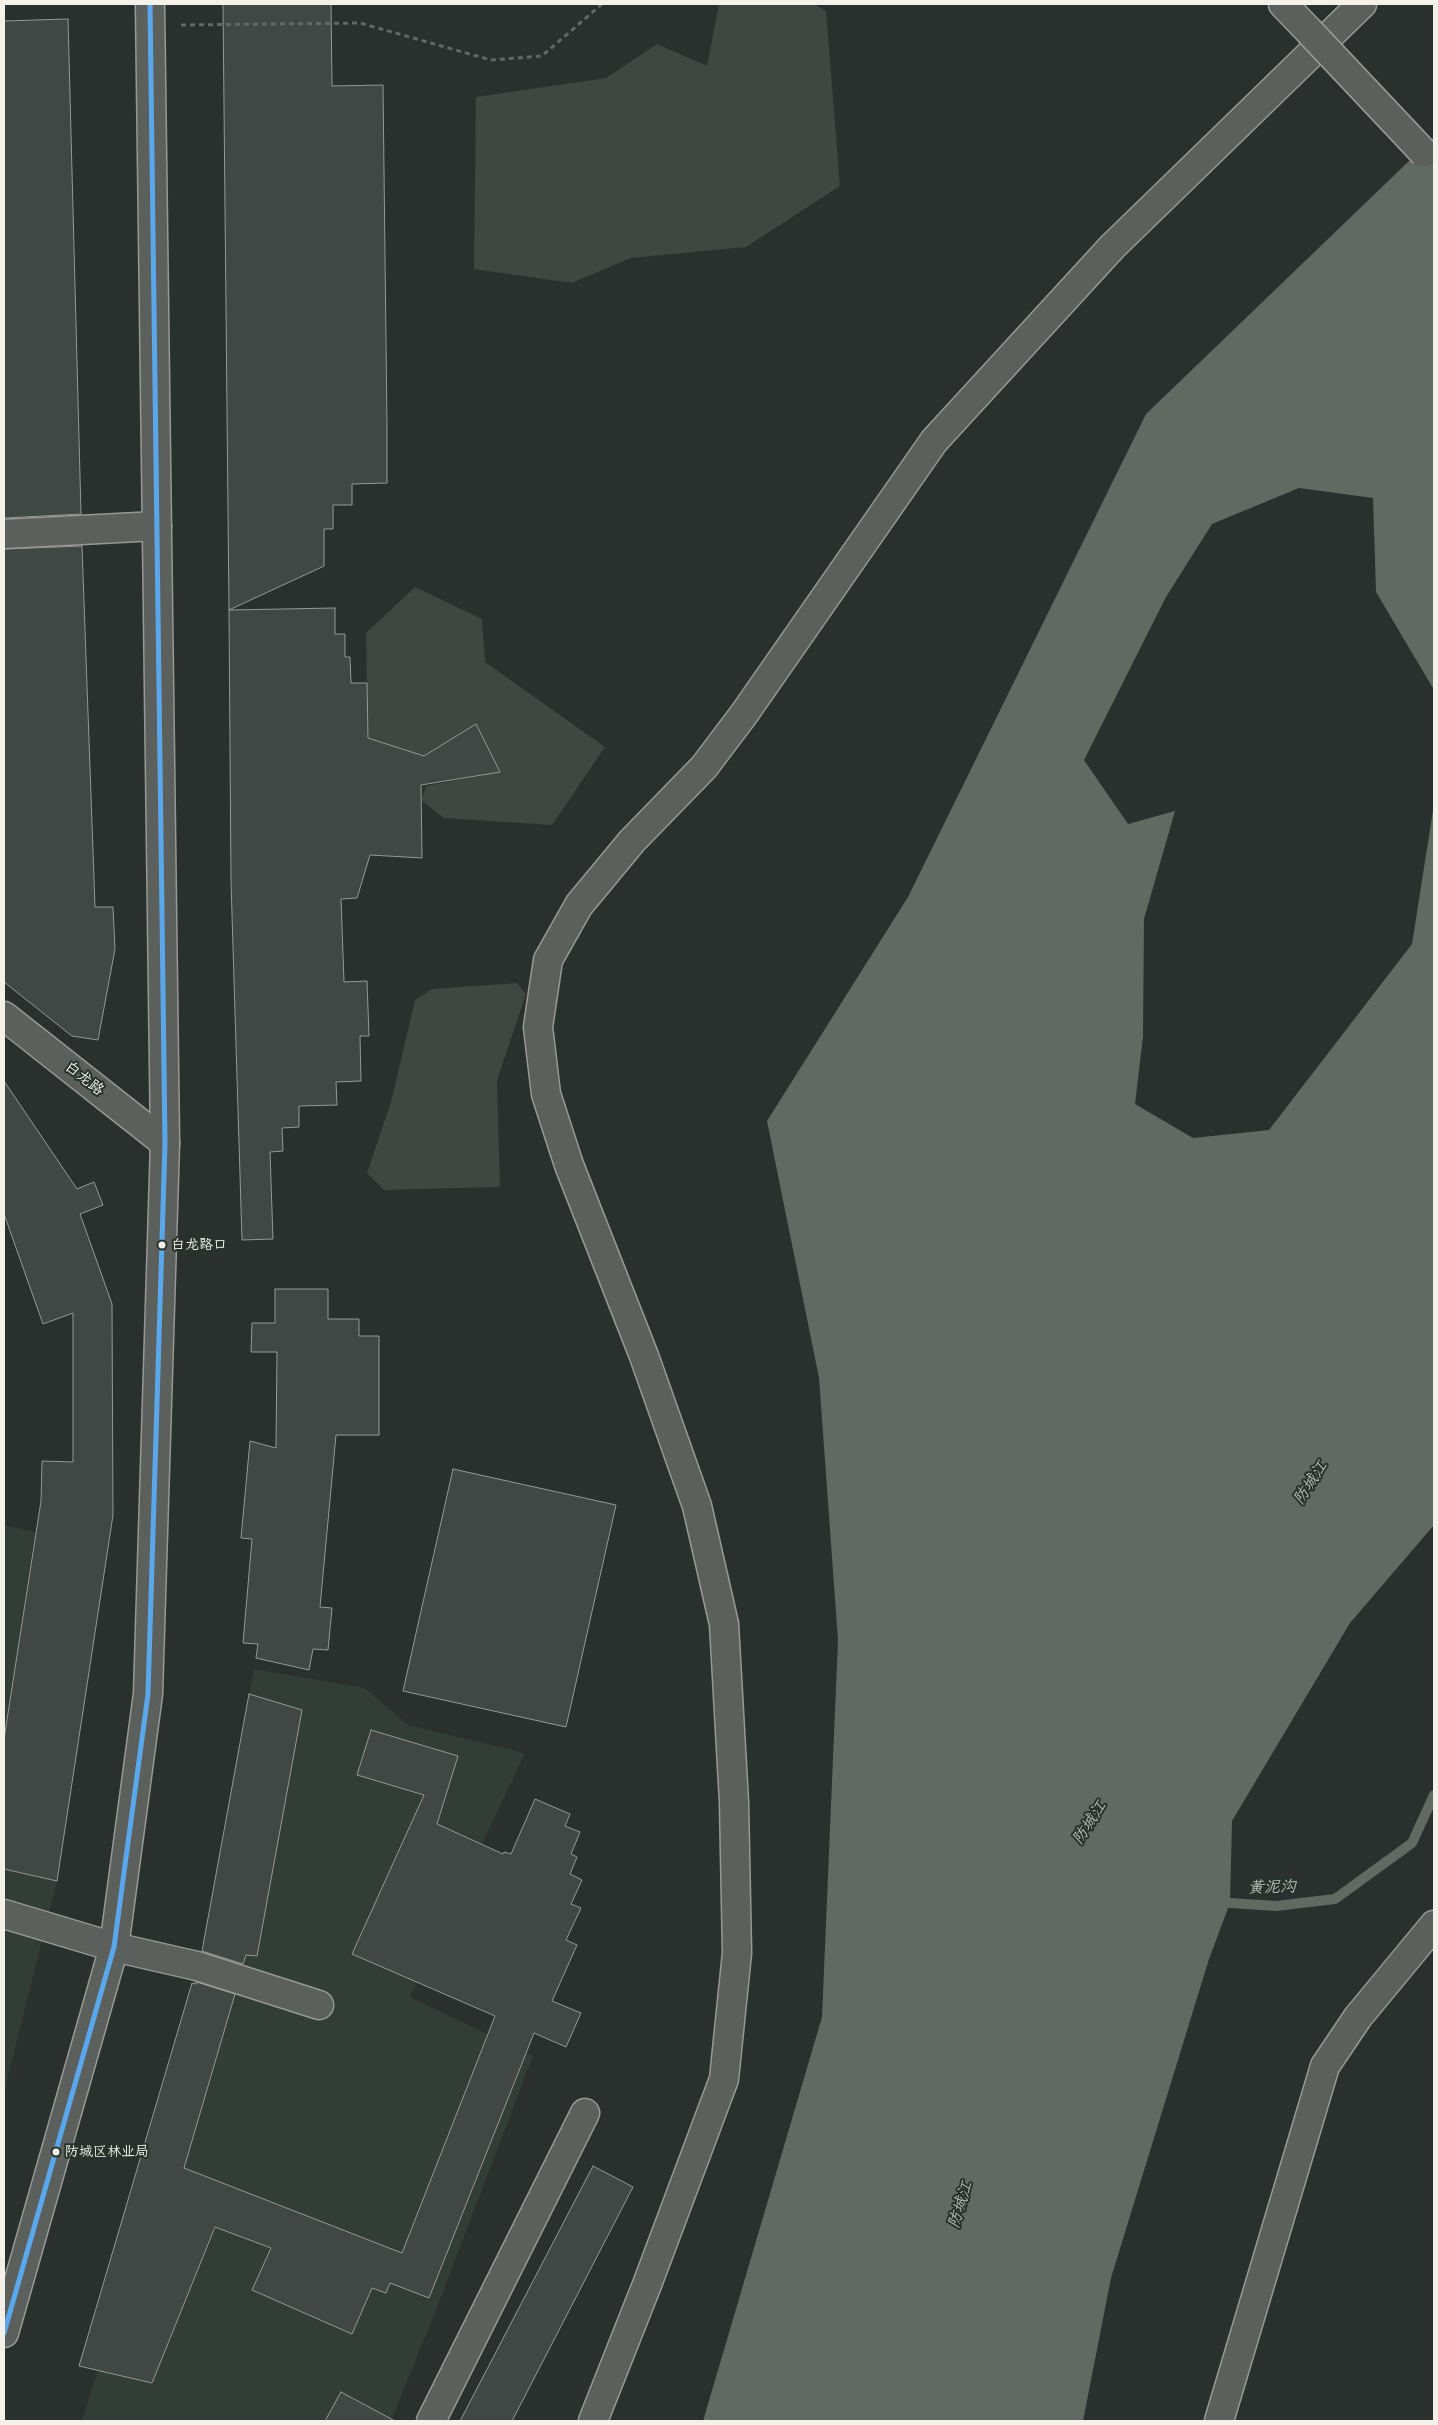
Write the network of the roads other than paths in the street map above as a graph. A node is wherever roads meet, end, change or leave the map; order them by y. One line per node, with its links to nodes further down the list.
1 (1283, 4): 4 (street, bridge)
2 (1362, 4): 16 (street)
3 (150, 14): 5 (street)
4 (1434, 163)
5 (157, 526): 6 (street); 8 (street)
6 (4, 534)
7 (4, 1016): 8 (street, 白龙路)
8 (165, 1143): 11 (street)
9 (4, 1914): 11 (street)
10 (1434, 1925): 17 (street)
11 (114, 1947): 12 (street); 14 (street)
12 (319, 2005)
13 (585, 2113): 15 (street)
14 (4, 2333)
15 (431, 2421)
16 (593, 2421)
17 (1218, 2421)

